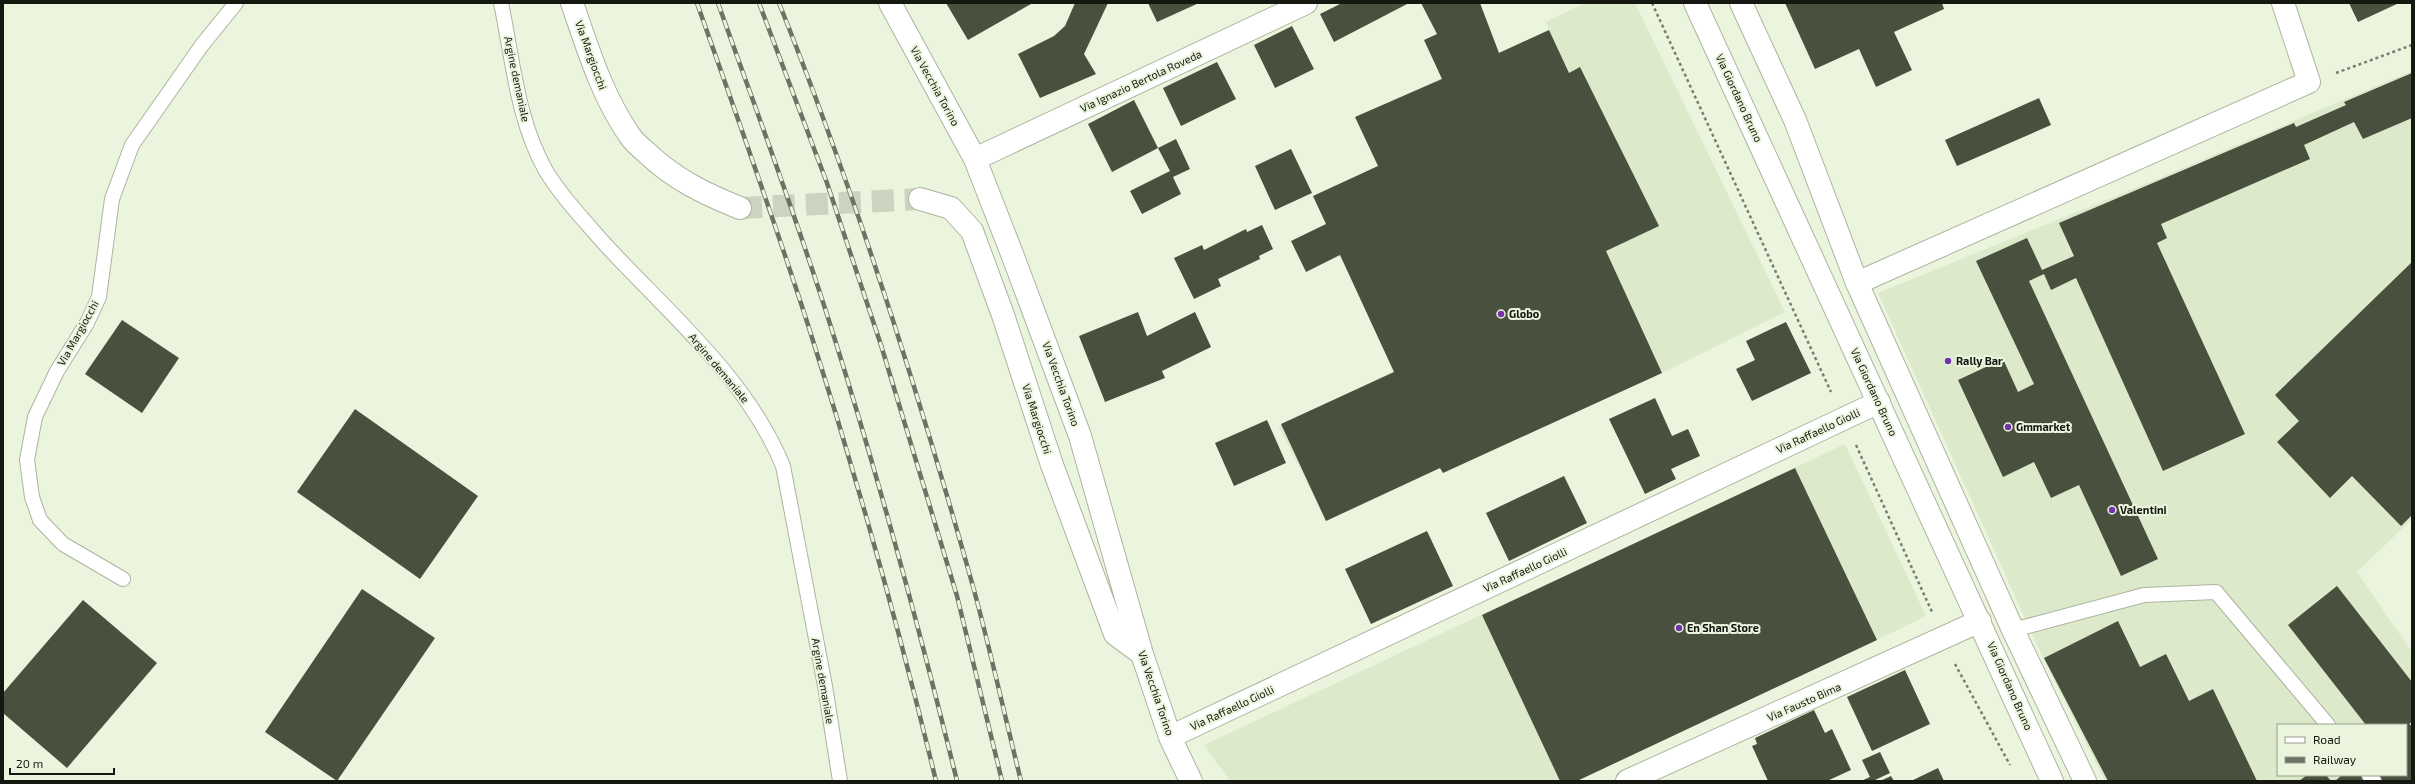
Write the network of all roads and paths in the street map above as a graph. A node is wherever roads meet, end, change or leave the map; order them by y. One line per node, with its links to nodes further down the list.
1 (236, 3): 16 (lane, Via Margiocchi)
2 (501, 3): 22 (lane, Argine demaniale)
3 (572, 3): 13 (street, Via Margiocchi)
4 (890, 3): 11 (street, Via Vecchia Torino)
5 (1306, 3): 11 (street, Via Ignazio Bertola Roveda)
6 (1695, 3): 15 (street, Via Giordano Bruno)
7 (1741, 3): 14 (street)
8 (2283, 3): 10 (street)
9 (2412, 45): 10 (path)
10 (2309, 82): 14 (street)
11 (975, 159): 19 (street, Via Vecchia Torino)
12 (920, 199): 19 (street, Via Margiocchi)
13 (740, 208)
14 (1857, 283): 18 (street)
15 (1879, 402): 17 (street, Via Giordano Bruno); 21 (street, Via Raffaello Giolli)
16 (123, 579)
17 (1980, 621): 24 (street, Via Fausto Bima); 25 (street, Via Giordano Bruno)
18 (2012, 630): 20 (lane); 26 (street)
19 (1142, 654): 21 (street, Via Vecchia Torino)
20 (2327, 724)
21 (1170, 737): 23 (street, Via Vecchia Torino)
22 (840, 781)
23 (1191, 781)
24 (1627, 781)
25 (2052, 781)
26 (2085, 781)

